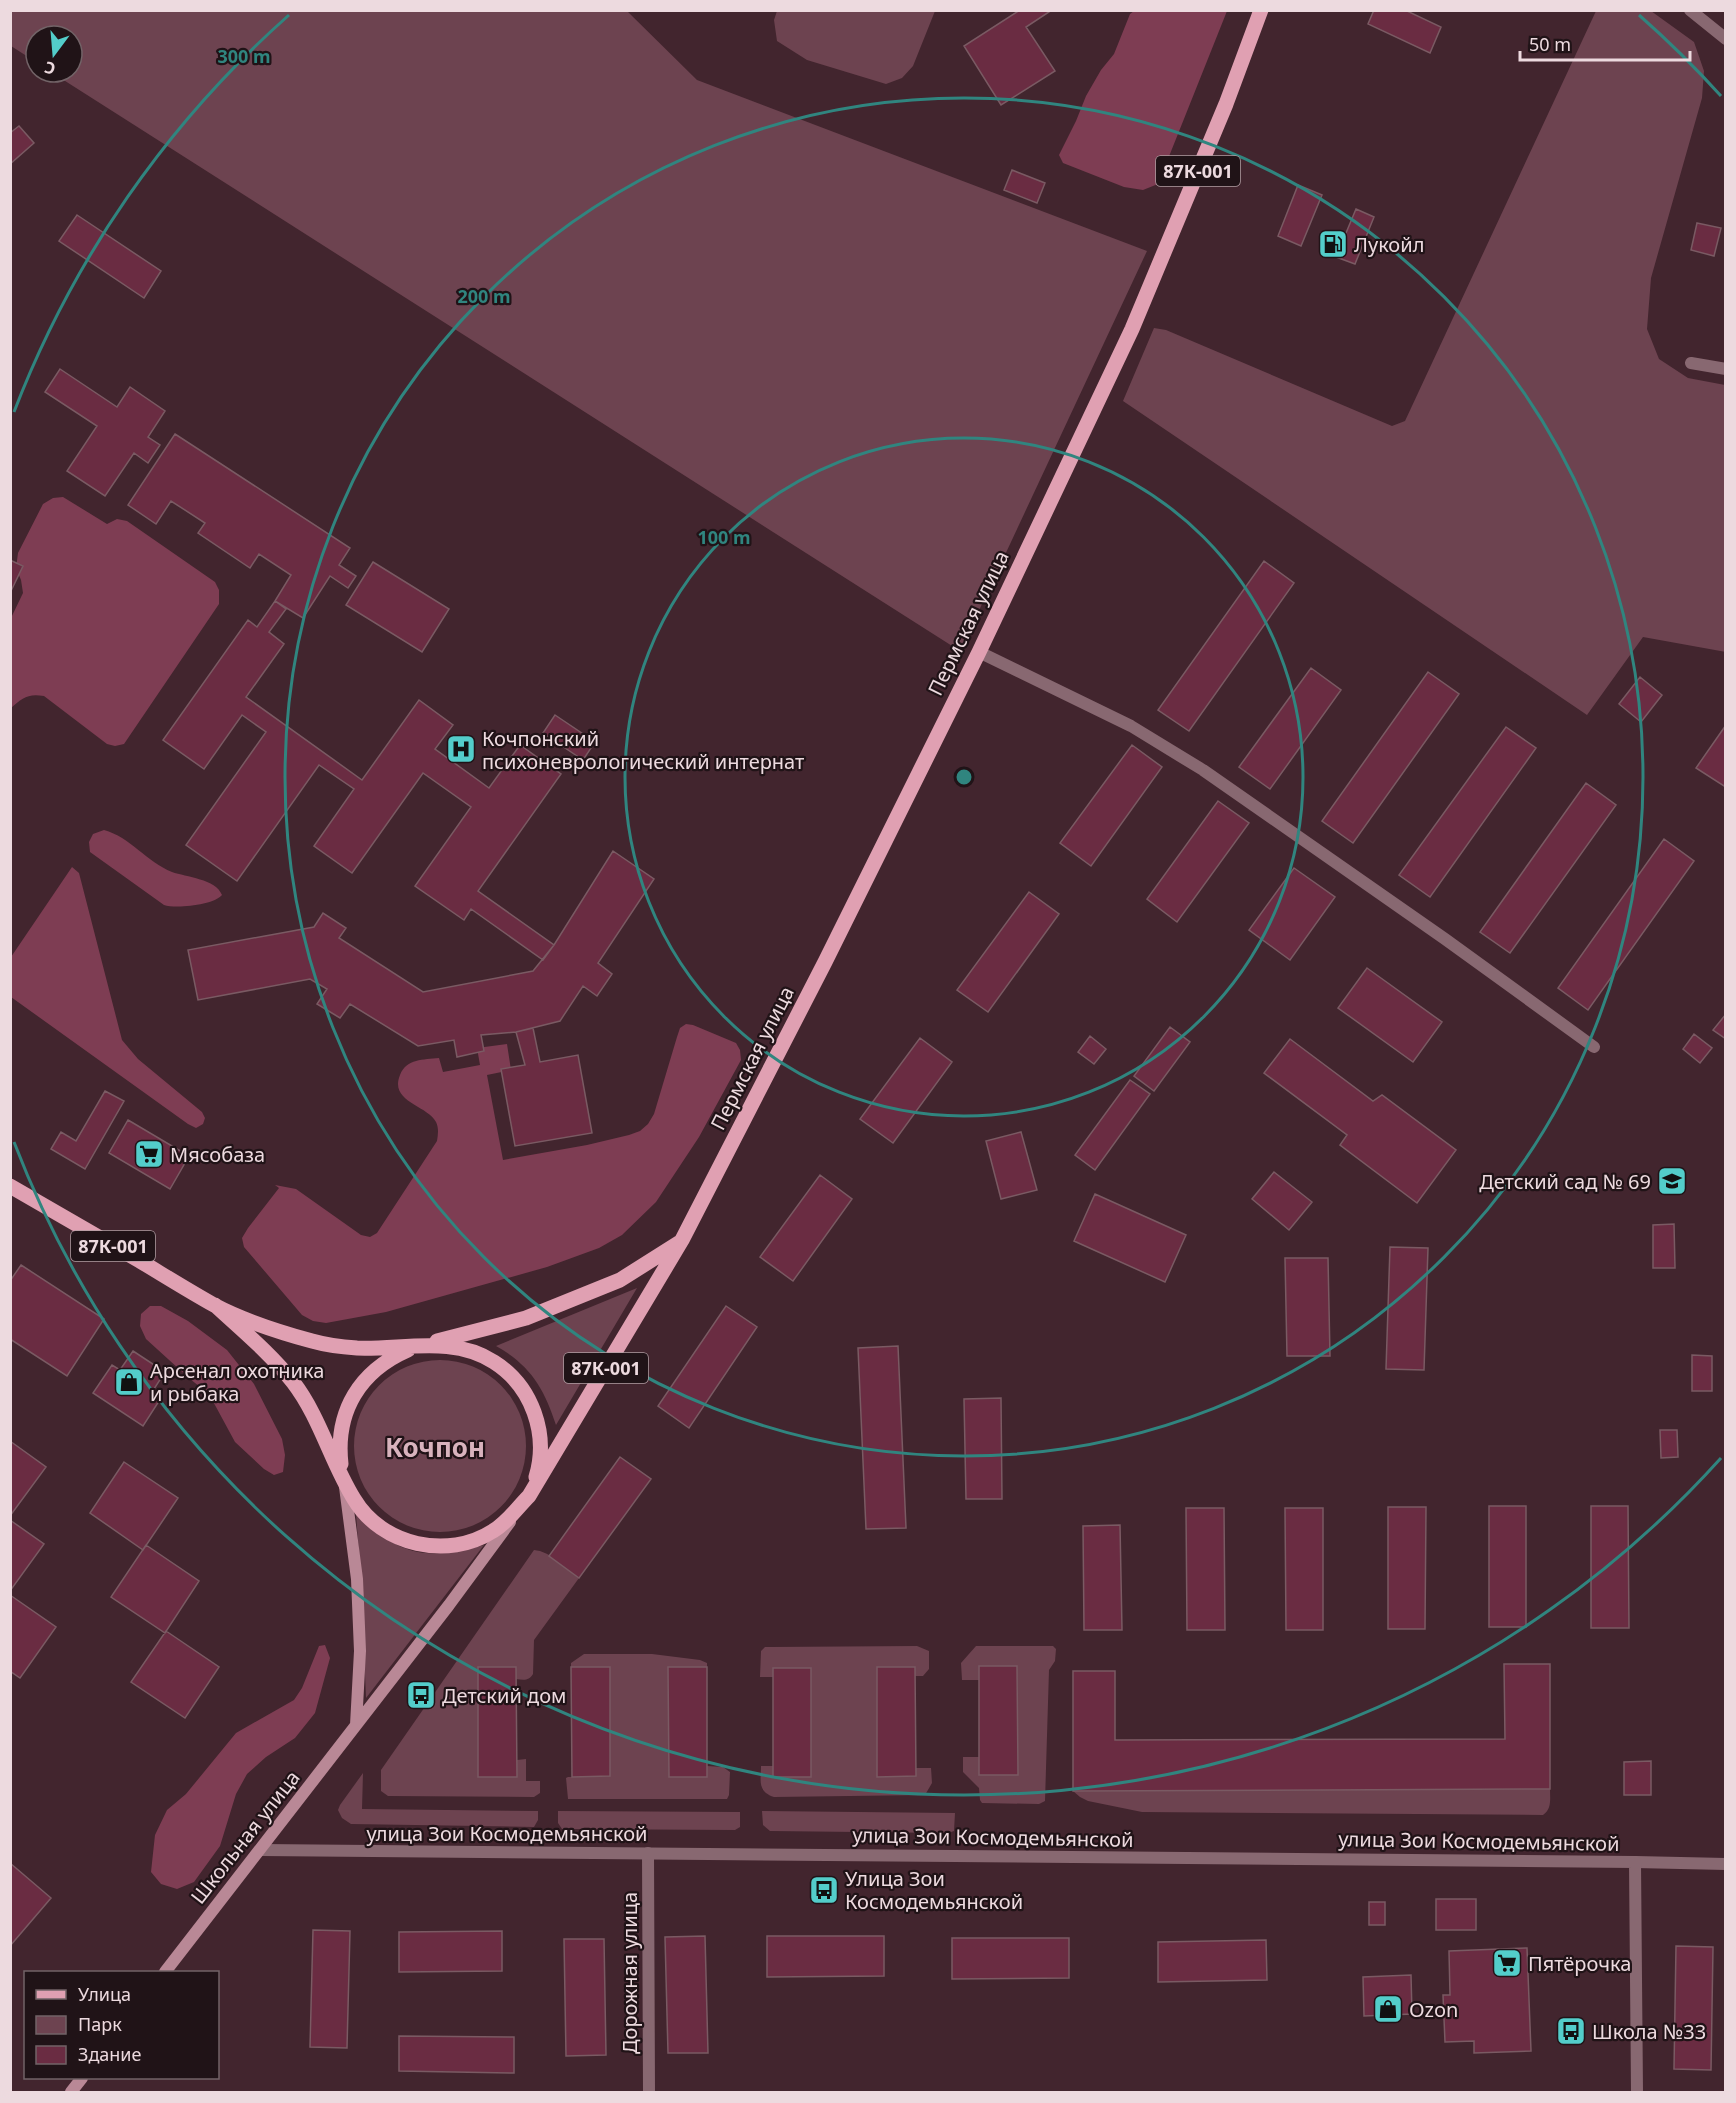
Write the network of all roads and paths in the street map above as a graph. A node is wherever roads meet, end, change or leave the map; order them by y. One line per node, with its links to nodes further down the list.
1 (1261, 10): 6 (main road, Пермская улица / 87К-001)
2 (1690, 10): 3 (street)
3 (1725, 39)
4 (1691, 363): 5 (street)
5 (1725, 369)
6 (979, 651): 7 (street); 9 (main road, Пермская улица / 87К-001)
7 (1594, 1047)
8 (10, 1186): 10 (main road, 87К-001)
9 (682, 1240): 11 (main road, 87К-001); 13 (main road, 87К-001)
10 (215, 1305): 11 (main road, 87К-001); 12 (main road, 87К-001)
11 (416, 1347): 12 (main road, 87К-001); 13 (main road, 87К-001)
12 (344, 1479): 13 (main road, 87К-001); 14 (main road)
13 (529, 1496): 14 (main road, Школьная улица)
14 (356, 1725): 15 (main road, Школьная улица)
15 (261, 1850): 16 (street, улица Зои Космодемьянской); 19 (main road, Школьная улица)
16 (648, 1853): 17 (street, улица Зои Космодемьянской); 22 (street, Дорожная улица)
17 (1635, 1862): 18 (street, улица Зои Космодемьянской); 23 (street)
18 (1725, 1864)
19 (166, 1971)
20 (81, 2079): 21 (main road)
21 (71, 2092)
22 (649, 2092)
23 (1637, 2092)

